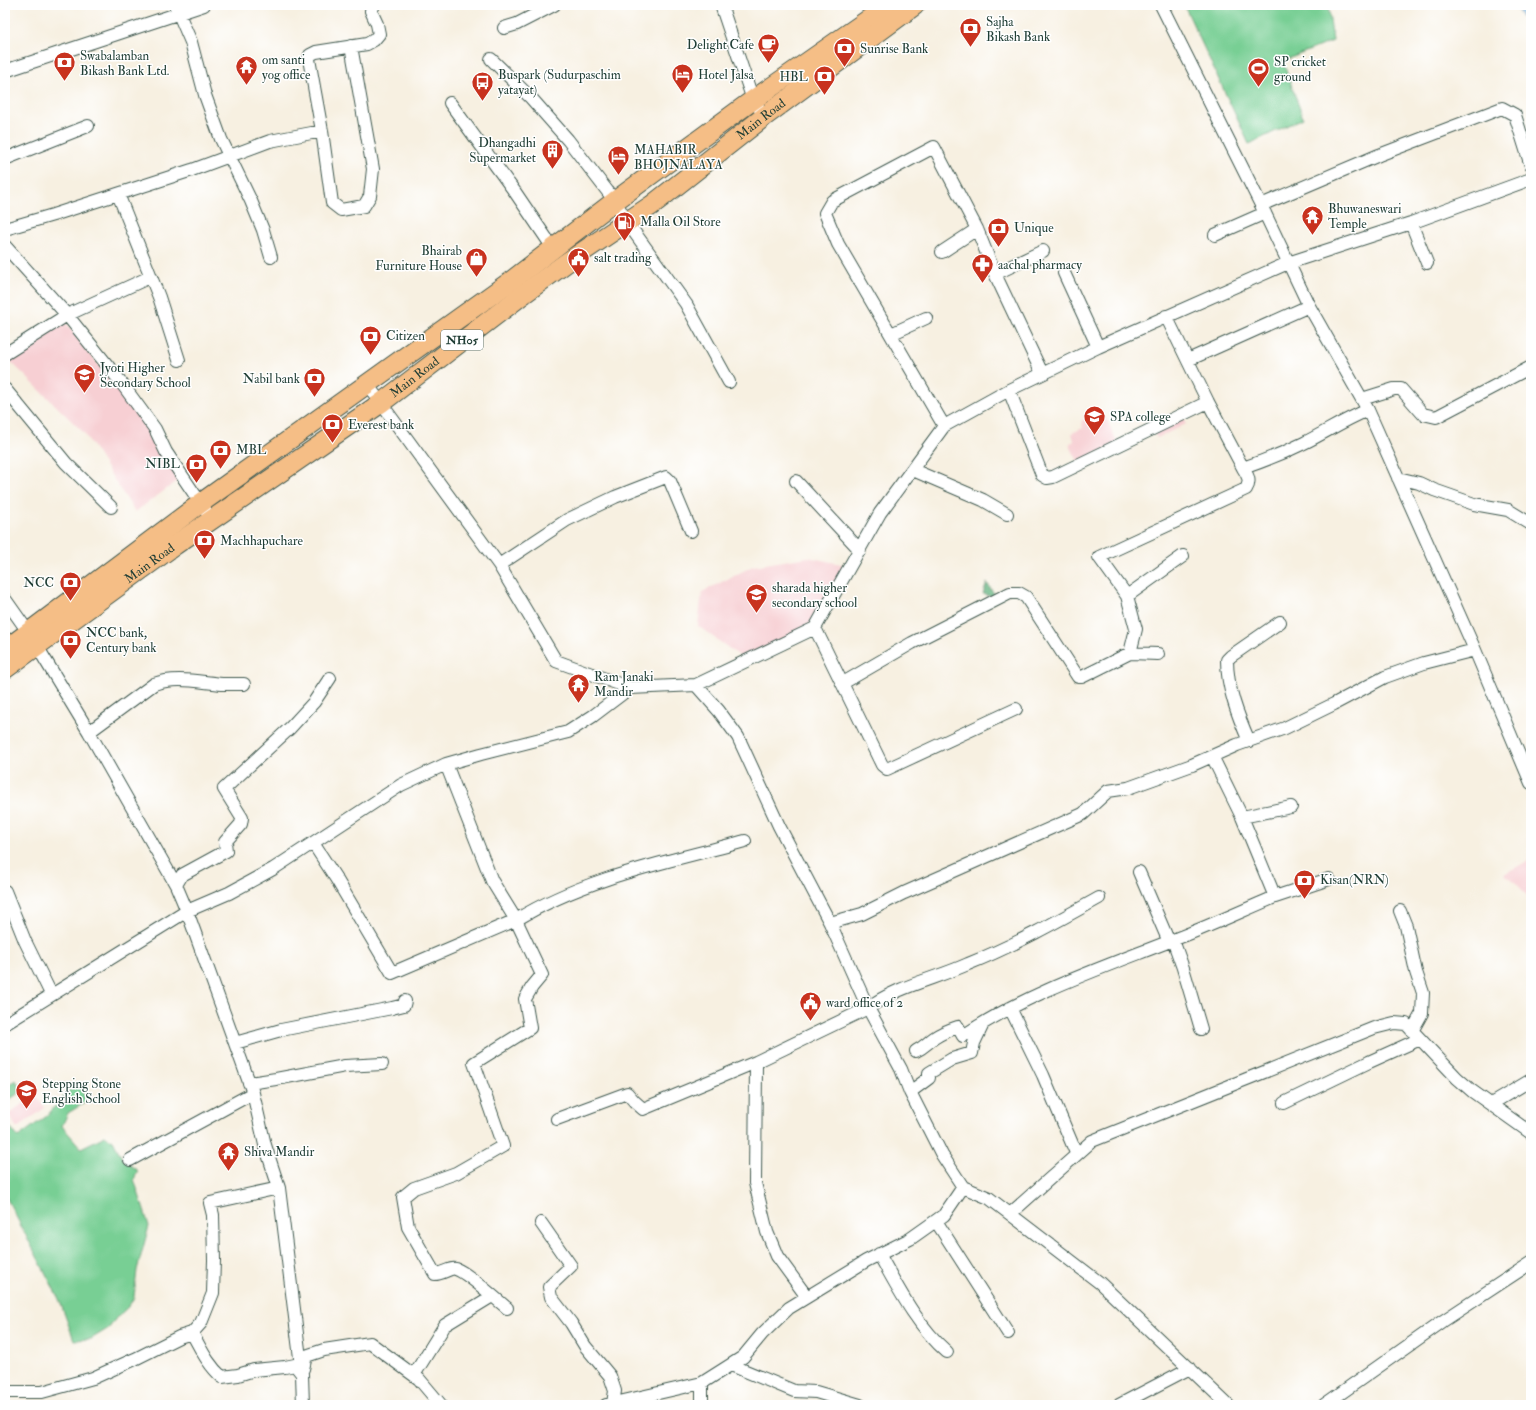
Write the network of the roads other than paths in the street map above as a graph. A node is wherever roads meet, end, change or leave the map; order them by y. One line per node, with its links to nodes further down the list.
1 (204, 5): 8 (street)
2 (374, 5): 10 (street)
3 (554, 5): 9 (street)
4 (721, 5): 13 (street)
5 (889, 5): 13 (main road, Main Road / NH05)
6 (1161, 5): 24 (street)
7 (912, 6): 15 (main road, Main Road / NH05)
8 (177, 9): 12 (street); 18 (street)
9 (504, 28)
10 (351, 46): 17 (street); 17 (street)
11 (490, 59): 23 (street)
12 (5, 71)
13 (753, 100): 15 (street); 23 (main road, Main Road / NH05)
14 (450, 103): 31 (street)
15 (765, 116): 25 (main road, Main Road / NH05)
16 (88, 126): 19 (street)
17 (322, 131): 18 (street)
18 (229, 155): 22 (street); 34 (street)
19 (5, 159)
20 (1531, 166): 24 (street)
21 (1531, 179): 26 (street)
22 (118, 194): 27 (street); 39 (street)
23 (615, 201): 25 (street); 31 (main road, Main Road / NH05)
24 (1263, 209): 29 (street); 35 (street)
25 (627, 222): 40 (main road, Main Road / NH05); 52 (street)
26 (1411, 223): 35 (street); 36 (street)
27 (5, 229)
28 (977, 229): 33 (street); 38 (street); 45 (street)
29 (1215, 235)
30 (5, 246): 42 (street)
31 (553, 248): 40 (main road, Main Road / NH05)
32 (1043, 251): 38 (street)
33 (942, 252)
34 (271, 257)
35 (1288, 263): 41 (street); 43 (street)
36 (1427, 263)
37 (1064, 273): 46 (street)
38 (996, 274): 51 (street)
39 (150, 277): 42 (street); 48 (street)
40 (516, 289): 53 (main road, Main Road / NH05); 58 (main road, Main Road / NH05)
41 (1309, 306): 49 (street); 56 (street)
42 (67, 315): 47 (street); 65 (street)
43 (1166, 316): 46 (street); 49 (street)
44 (926, 318): 45 (street)
45 (890, 334): 60 (street)
46 (1098, 347): 51 (street)
47 (5, 354)
48 (179, 360)
49 (1188, 360): 57 (street)
50 (1531, 368): 56 (street)
51 (1042, 373): 55 (street)
52 (729, 382)
53 (367, 384): 58 (street); 65 (main road, Main Road / NH05)
54 (5, 389): 66 (street)
55 (1008, 390): 57 (street); 60 (street)
56 (1362, 399): 59 (street)
57 (1208, 402): 61 (street)
58 (382, 403): 68 (main road, Main Road / NH05); 73 (street)
59 (1368, 410): 61 (street); 63 (street)
60 (944, 426): 62 (street)
61 (1243, 468): 74 (street)
62 (913, 470): 67 (street); 71 (street)
63 (1398, 478): 69 (street); 80 (street)
64 (796, 481): 71 (street)
65 (201, 503): 68 (street); 78 (main road, Main Road / NH05)
66 (111, 507)
67 (1007, 514)
68 (212, 520): 78 (main road, Main Road / NH05)
69 (1531, 524)
70 (691, 531): 73 (street)
71 (860, 550): 77 (street)
72 (1183, 556): 74 (street)
73 (499, 565): 88 (street)
74 (1127, 596): 81 (street)
75 (5, 599): 78 (street)
76 (1280, 622): 91 (street)
77 (815, 628): 86 (street); 87 (street)
78 (33, 640): 79 (main road, Main Road / NH05); 83 (main road, Main Road / NH05); 90 (street)
79 (5, 650)
80 (1475, 650): 91 (street); 94 (street)
81 (1130, 653): 82 (street); 86 (street)
82 (1158, 654)
83 (5, 669)
84 (330, 678): 101 (street)
85 (244, 684): 90 (street)
86 (843, 684): 89 (street)
87 (696, 685): 88 (street); 108 (street)
88 (630, 688): 93 (street)
89 (1016, 709)
90 (89, 732): 101 (street)
91 (1249, 741): 92 (street)
92 (1212, 756): 96 (street); 108 (street)
93 (446, 764): 98 (street); 107 (street)
94 (1531, 782)
95 (1291, 807): 96 (street)
96 (1242, 817): 103 (street)
97 (745, 840): 107 (street)
98 (313, 843): 105 (street); 107 (street)
99 (1139, 872): 109 (street)
100 (1330, 878): 103 (street)
101 (176, 885): 105 (street)
102 (5, 891): 110 (street)
103 (1275, 897): 109 (street)
104 (1099, 898): 112 (street)
105 (187, 911): 110 (street); 118 (street)
106 (1400, 911): 117 (street)
107 (516, 920): 138 (street)
108 (830, 923): 112 (street)
109 (1171, 941): 113 (street); 116 (street)
110 (51, 994): 114 (street)
111 (405, 1001): 118 (street)
112 (868, 1008): 120 (street); 124 (street)
113 (1010, 1008): 115 (street); 129 (street)
114 (5, 1024)
115 (983, 1024): 119 (street); 124 (street)
116 (1201, 1029)
117 (1416, 1035): 125 (street); 126 (street); 129 (street)
118 (234, 1043): 123 (street)
119 (916, 1051)
120 (756, 1062): 127 (street); 139 (street)
121 (382, 1064): 123 (street)
122 (1531, 1080): 126 (street)
123 (251, 1088): 130 (street); 132 (street)
124 (910, 1092): 131 (street)
125 (1284, 1104)
126 (1491, 1104): 128 (street)
127 (557, 1119)
128 (1531, 1133)
129 (1076, 1154): 133 (street)
130 (130, 1160)
131 (963, 1187): 133 (street); 134 (street)
132 (280, 1188): 141 (street); 146 (street)
133 (1010, 1214): 145 (street)
134 (936, 1220): 136 (street); 142 (street)
135 (541, 1223): 150 (street)
136 (879, 1254): 139 (street); 143 (street)
137 (1531, 1263): 157 (street)
138 (491, 1295): 140 (street); 147 (street)
139 (807, 1297): 144 (street)
140 (507, 1308)
141 (192, 1333): 146 (street); 149 (street)
142 (1008, 1333)
143 (947, 1352)
144 (731, 1365): 148 (street); 154 (street)
145 (1190, 1368): 155 (street); 156 (street)
146 (302, 1374): 147 (street); 151 (street)
147 (414, 1375): 152 (street)
148 (702, 1383): 150 (street); 153 (street)
149 (5, 1392)
150 (610, 1404)
151 (303, 1405)
152 (441, 1405)
153 (702, 1405)
154 (860, 1405)
155 (1119, 1405)
156 (1228, 1405)
157 (1324, 1405)

